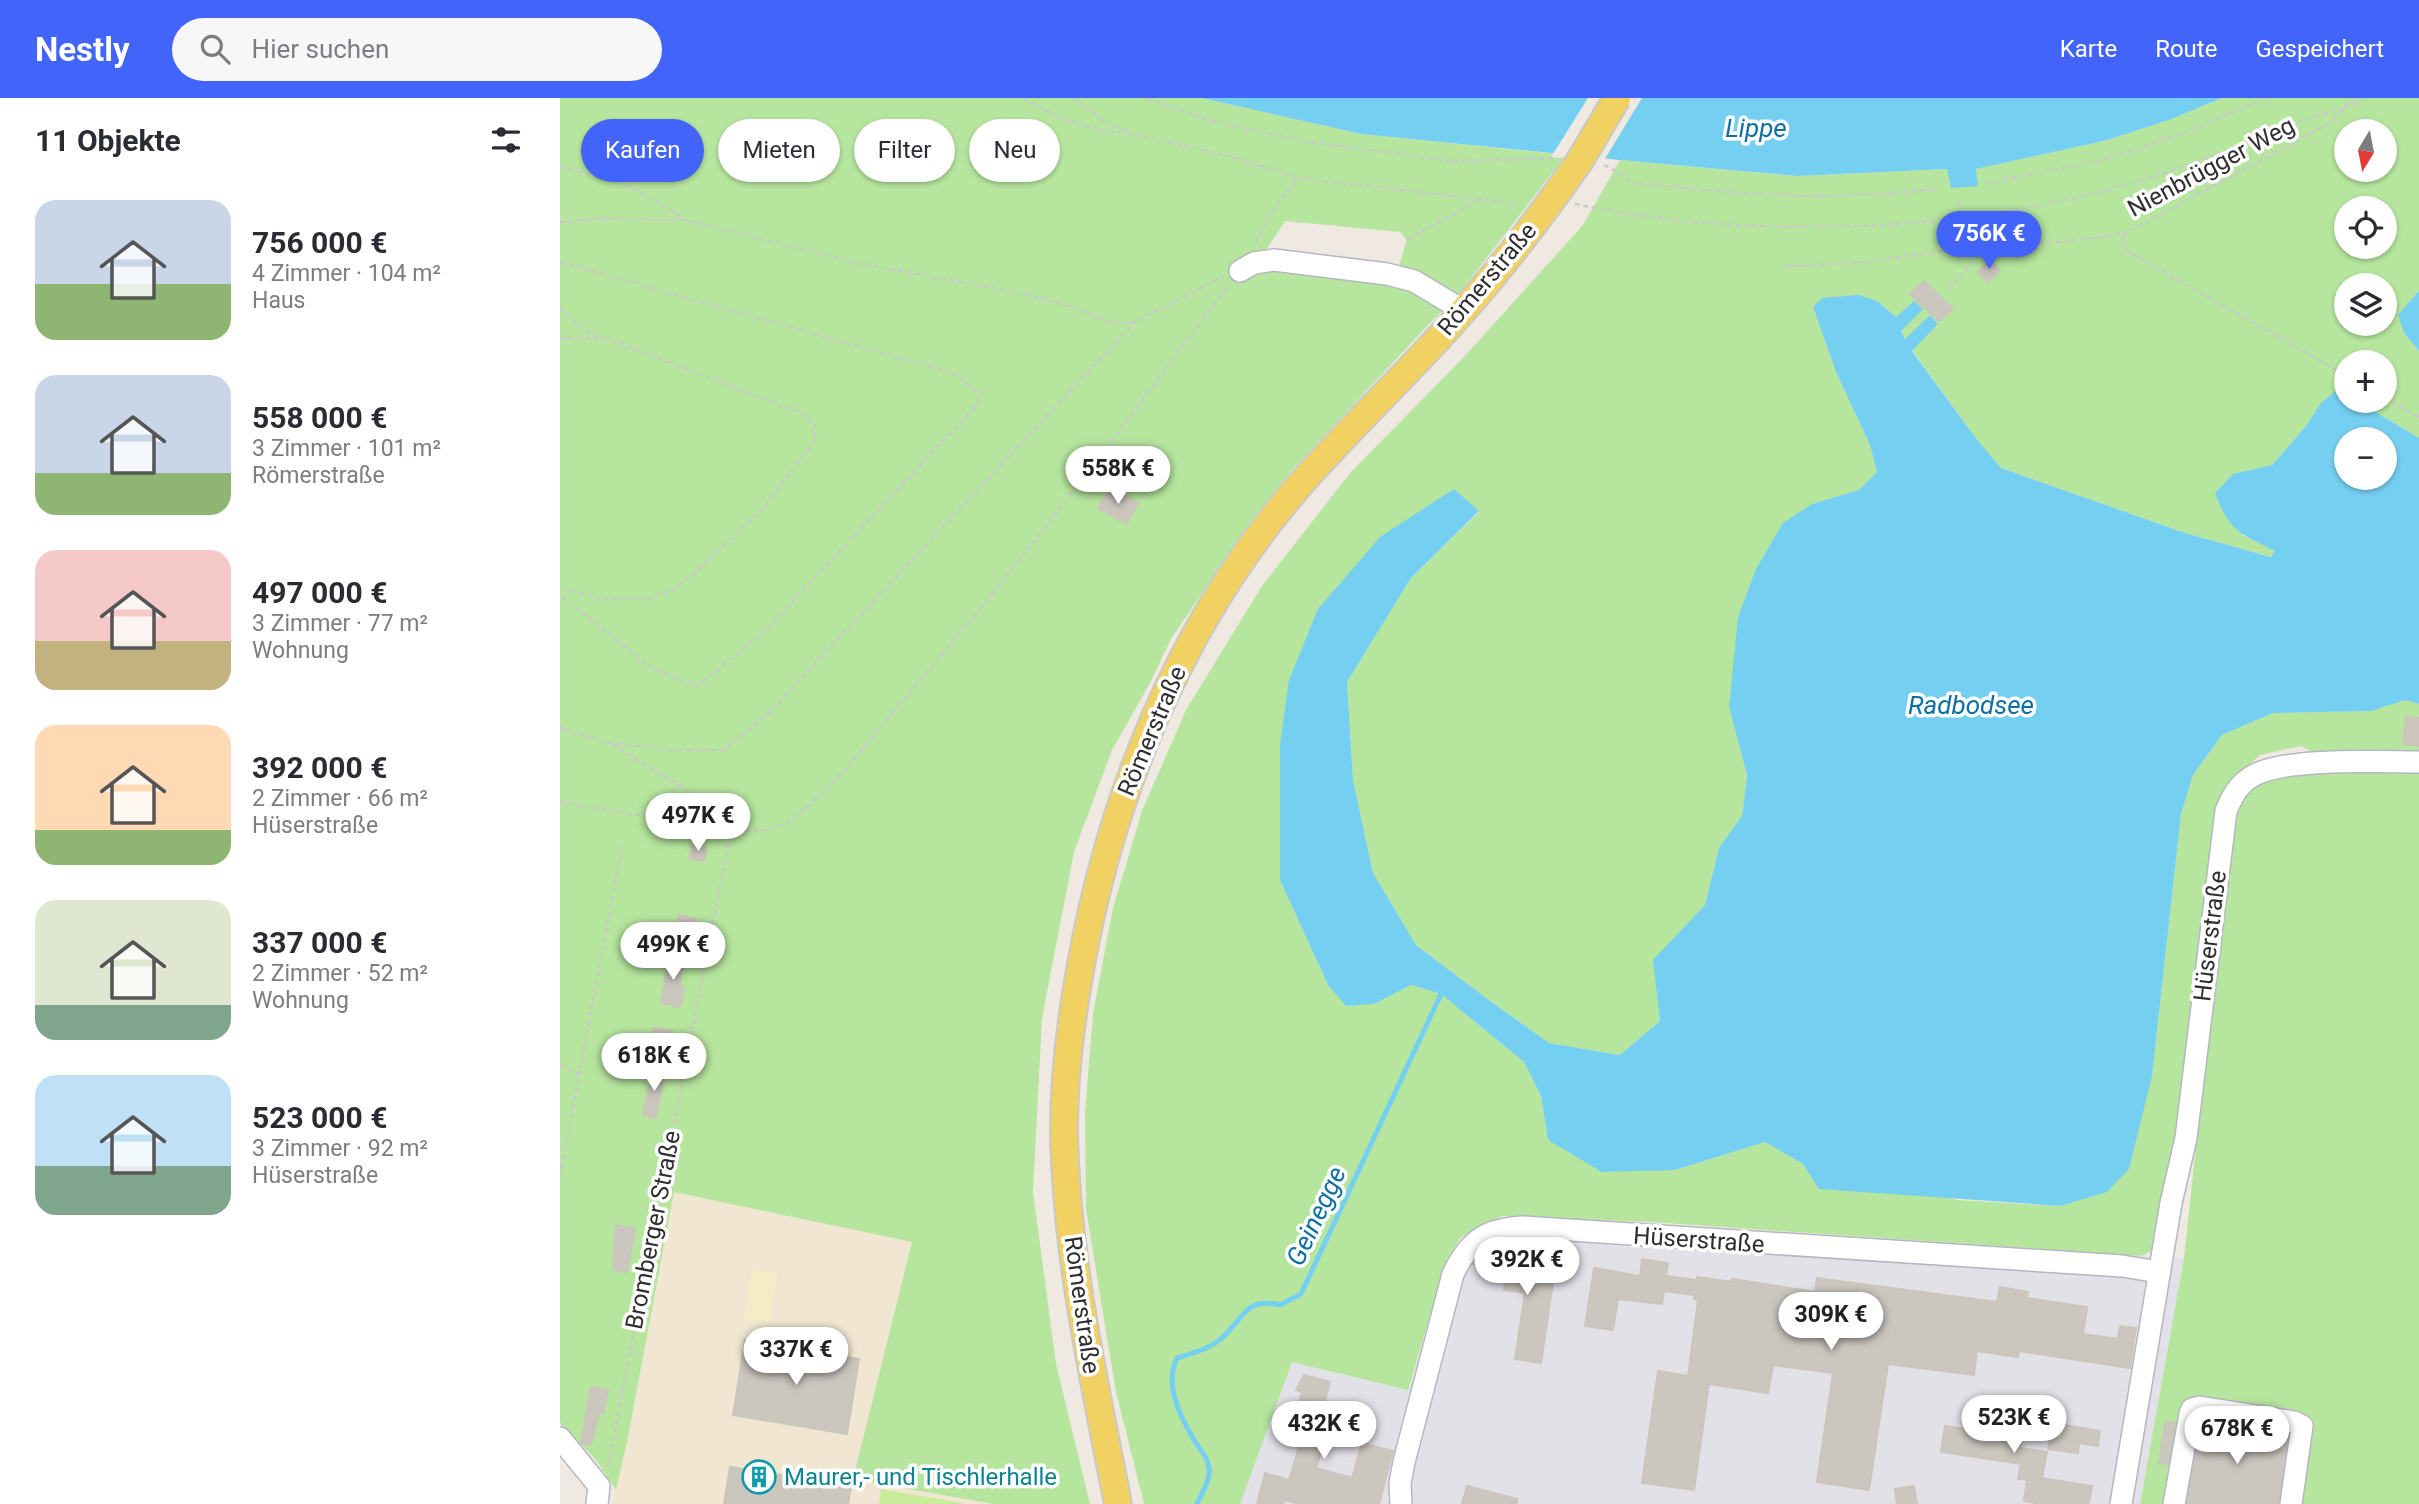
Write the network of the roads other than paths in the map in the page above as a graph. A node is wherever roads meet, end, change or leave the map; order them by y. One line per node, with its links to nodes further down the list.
1 (1617, 98): 3 (main road, Römerstraße, bridge)
2 (1240, 271): 3 (street)
3 (1464, 311): 8 (main road, Römerstraße)
4 (2419, 762): 5 (street, Hüserstraße)
5 (2159, 1272): 9 (street, Hüserstraße); 10 (street, Hüserstraße)
6 (560, 1438): 7 (street)
7 (598, 1495)
8 (1118, 1504)
9 (1401, 1504)
10 (2121, 1504)
11 (2174, 1504): 12 (street)
12 (2291, 1504)

